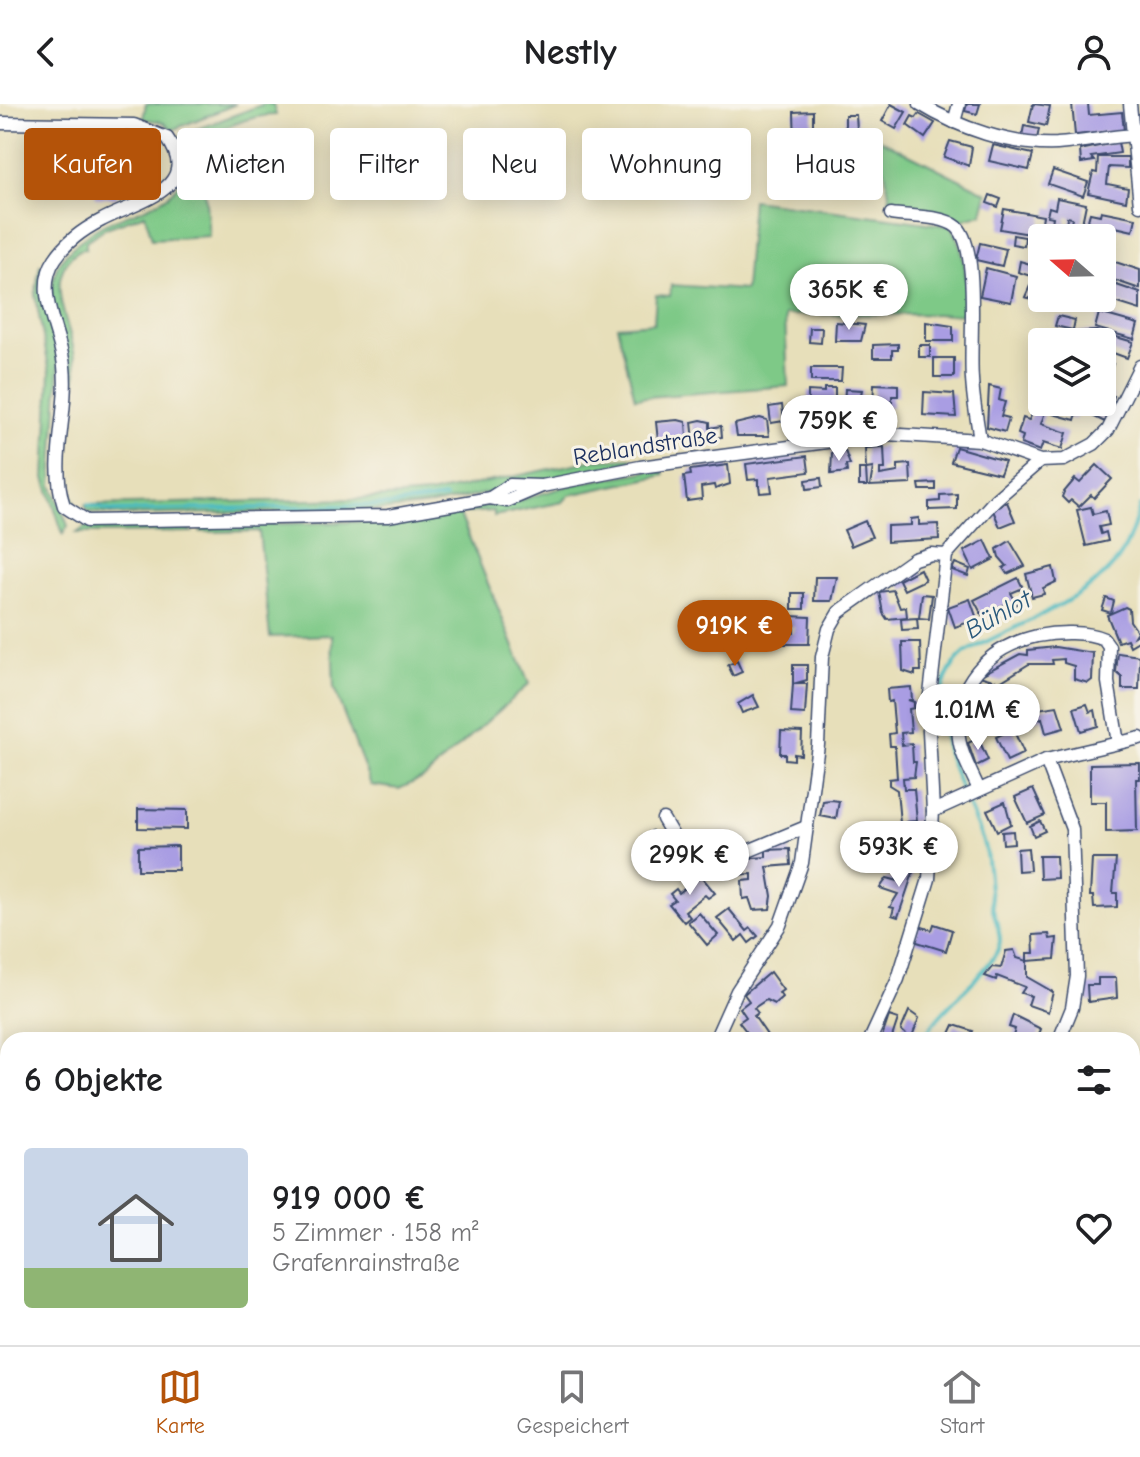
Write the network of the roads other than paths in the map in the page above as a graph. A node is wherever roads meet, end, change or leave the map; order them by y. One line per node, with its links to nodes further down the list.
1 (920, 104): 4 (street)
2 (959, 104): 4 (street)
3 (1130, 104): 6 (street)
4 (954, 122): 6 (street)
5 (0, 123): 10 (street, Reblandstraße)
6 (1133, 135): 7 (street)
7 (1140, 205)
8 (891, 214): 10 (street)
9 (1140, 366): 11 (street)
10 (980, 440): 11 (street, Reblandstraße)
11 (1040, 461): 12 (street)
12 (946, 555): 17 (street); 19 (street)
13 (1140, 738): 14 (street)
14 (1118, 743): 15 (street); 16 (street)
15 (1046, 760): 16 (street); 22 (street)
16 (975, 792): 17 (street)
17 (933, 811): 21 (street)
18 (663, 819): 19 (street)
19 (806, 827): 20 (street)
20 (719, 1032)
21 (874, 1032)
22 (1062, 1032)

